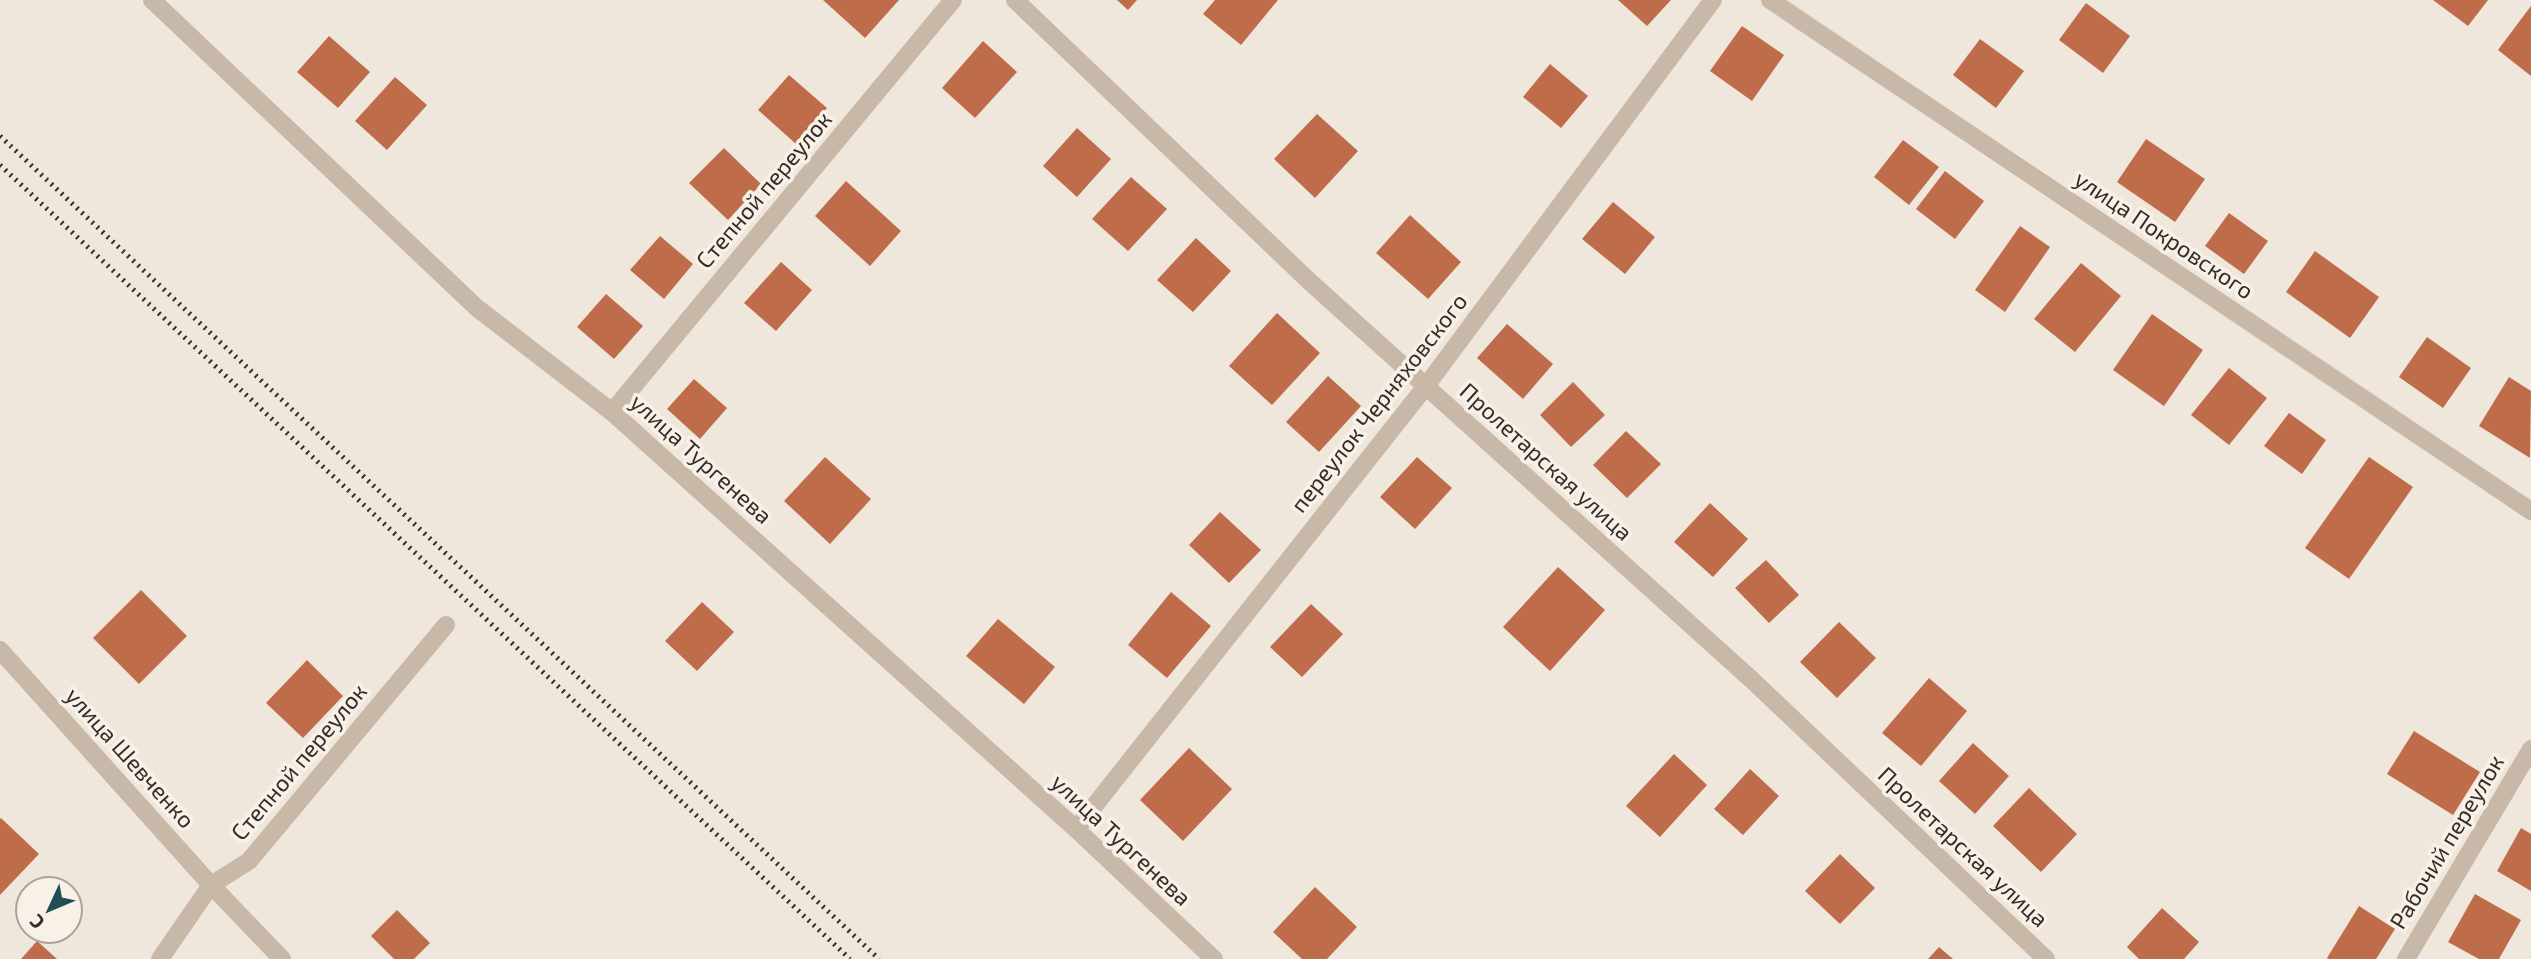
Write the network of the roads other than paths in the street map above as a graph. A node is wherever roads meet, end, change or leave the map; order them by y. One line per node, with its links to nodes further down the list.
1 (152, 0): 7 (street, улица Тургенева)
2 (953, 0): 7 (street, Степной переулок)
3 (1015, 0): 6 (street, Пролетарская улица)
4 (1713, 0): 6 (street, переулок Черняховского)
5 (1770, 0): 8 (street, улица Покровского)
6 (1426, 386): 12 (street, переулок Черняховского); 17 (street, Пролетарская улица)
7 (612, 412): 12 (street, улица Тургенева)
8 (2531, 511)
9 (446, 625): 13 (street, Степной переулок)
10 (0, 650): 13 (street, улица Шевченко)
11 (2531, 749): 18 (street, Рабочий переулок)
12 (1076, 829): 16 (street, улица Тургенева)
13 (211, 885): 14 (street, Степной переулок); 15 (street, улица Шевченко)
14 (160, 959)
15 (282, 959)
16 (1214, 959)
17 (2046, 959)
18 (2406, 959)

